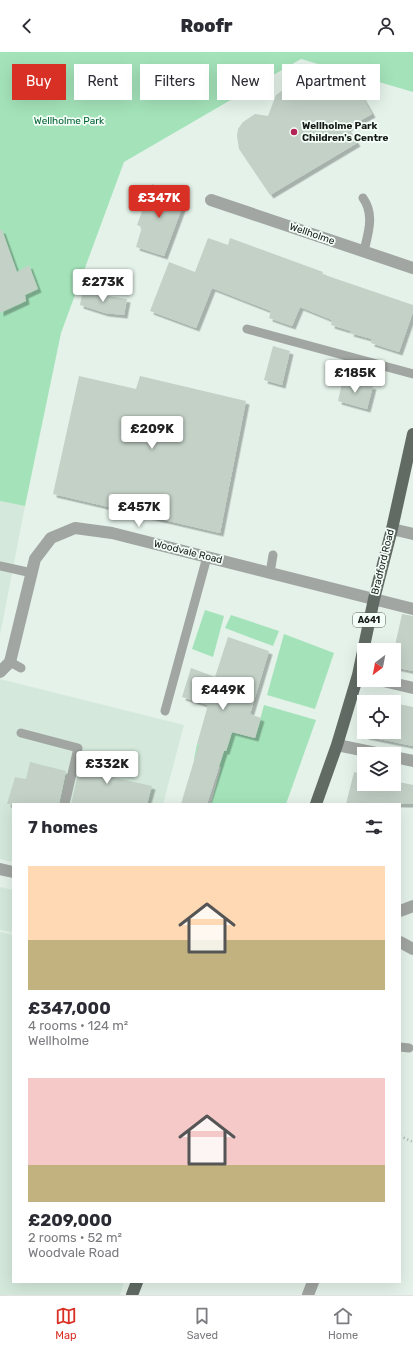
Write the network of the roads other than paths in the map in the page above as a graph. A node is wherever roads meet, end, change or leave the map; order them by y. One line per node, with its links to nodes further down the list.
1 (363, 198): 3 (lane)
2 (211, 200): 3 (street, Wellholme)
3 (364, 251): 4 (street, Wellholme)
4 (413, 268)
5 (247, 329): 6 (lane)
6 (413, 374)
7 (413, 436): 8 (main road, Bradford Road / A641)
8 (392, 529): 9 (street); 15 (main road, Bradford Road / A641)
9 (413, 534)
10 (273, 555): 14 (lane)
11 (207, 557): 13 (street, Woodvale Road); 14 (street, Woodvale Road); 24 (lane)
12 (0, 566): 13 (lane)
13 (32, 573): 18 (street, Woodvale Road)
14 (270, 573): 15 (street, Woodvale Road)
15 (374, 599): 16 (street, Woodvale Road); 17 (main road, Bradford Road / A641)
16 (413, 609)
17 (367, 643)
18 (10, 662): 19 (lane); 20 (street)
19 (21, 668)
20 (0, 672)
21 (401, 685): 23 (street)
22 (357, 687): 26 (main road, Bradford Road / A641)
23 (413, 688)
24 (166, 711)
25 (21, 733): 30 (lane)
26 (337, 745): 27 (street); 31 (main road, Bradford Road / A641)
27 (357, 749)
28 (401, 758): 29 (street)
29 (413, 761)
30 (65, 803)
31 (316, 803)
32 (0, 869): 33 (street)
33 (12, 872)
34 (413, 906): 35 (street)
35 (401, 911)
36 (401, 943): 37 (street)
37 (413, 949)
38 (137, 1283): 40 (main road)
39 (313, 1283): 41 (street)
40 (132, 1295)
41 (308, 1295)

